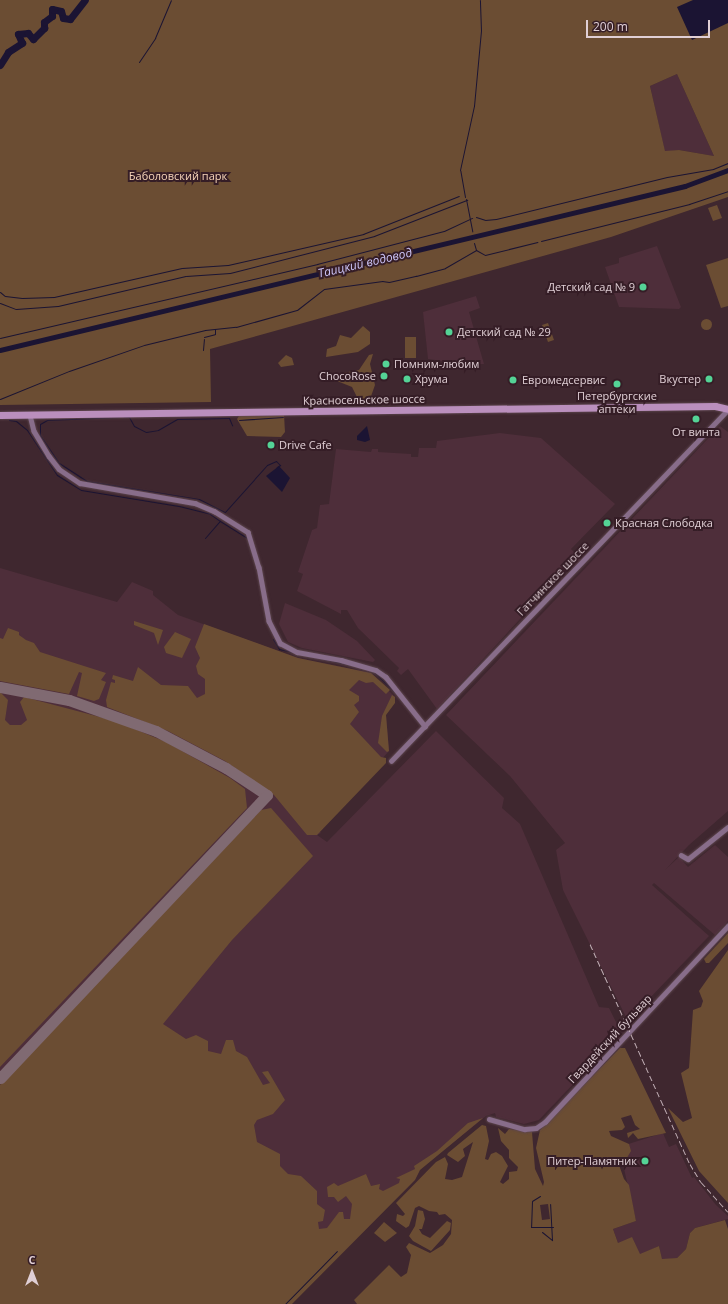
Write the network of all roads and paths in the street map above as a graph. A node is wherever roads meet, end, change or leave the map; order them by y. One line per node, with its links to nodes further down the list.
1 (728, 410): 3 (main road, Красносельское шоссе); 4 (street, Гатчинское шоссе)
2 (0, 415): 3 (main road, Красносельское шоссе)
3 (30, 415): 4 (street)
4 (425, 726): 5 (street, Гатчинское шоссе)
5 (391, 761)
6 (728, 827): 7 (street)
7 (681, 855)
8 (728, 926): 9 (street, Гвардейский бульвар)
9 (489, 1119)

